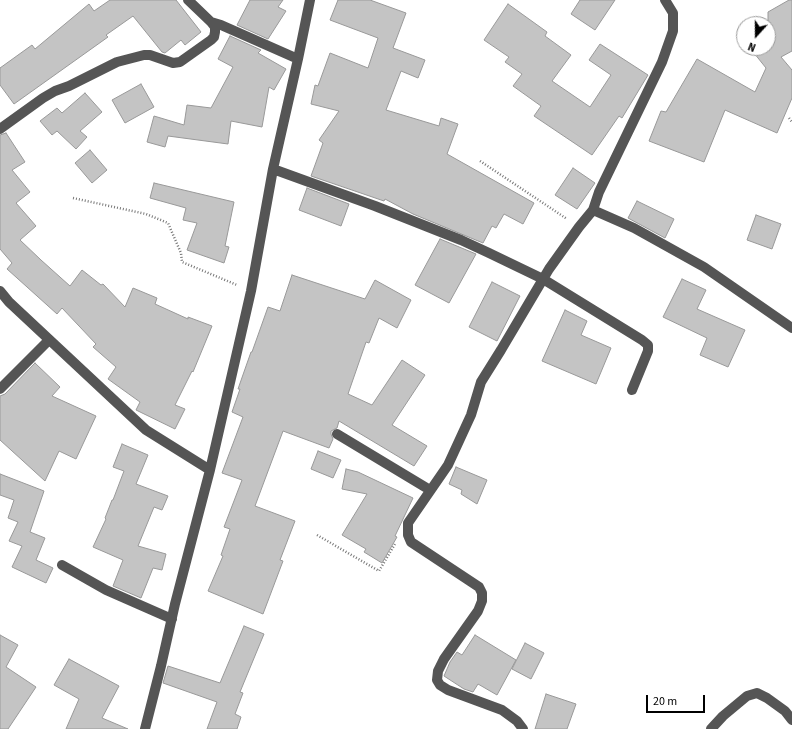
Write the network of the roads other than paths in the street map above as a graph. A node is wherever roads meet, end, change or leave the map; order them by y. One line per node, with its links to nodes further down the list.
1 (188, 0): 4 (street)
2 (310, 0): 5 (street)
3 (665, 0): 8 (street)
4 (211, 22): 5 (street); 6 (street)
5 (298, 59): 7 (street)
6 (0, 129)
7 (272, 169): 9 (street); 16 (street)
8 (593, 210): 9 (street); 11 (street)
9 (543, 279): 14 (street); 17 (street)
10 (0, 291): 12 (street)
11 (792, 328)
12 (49, 340): 13 (street); 16 (street)
13 (0, 389)
14 (632, 390)
15 (337, 434): 17 (street)
16 (210, 470): 19 (street)
17 (430, 490): 22 (street)
18 (62, 565): 19 (street)
19 (172, 619): 21 (street)
20 (792, 720): 23 (street)
21 (145, 729)
22 (524, 729)
23 (711, 729)

